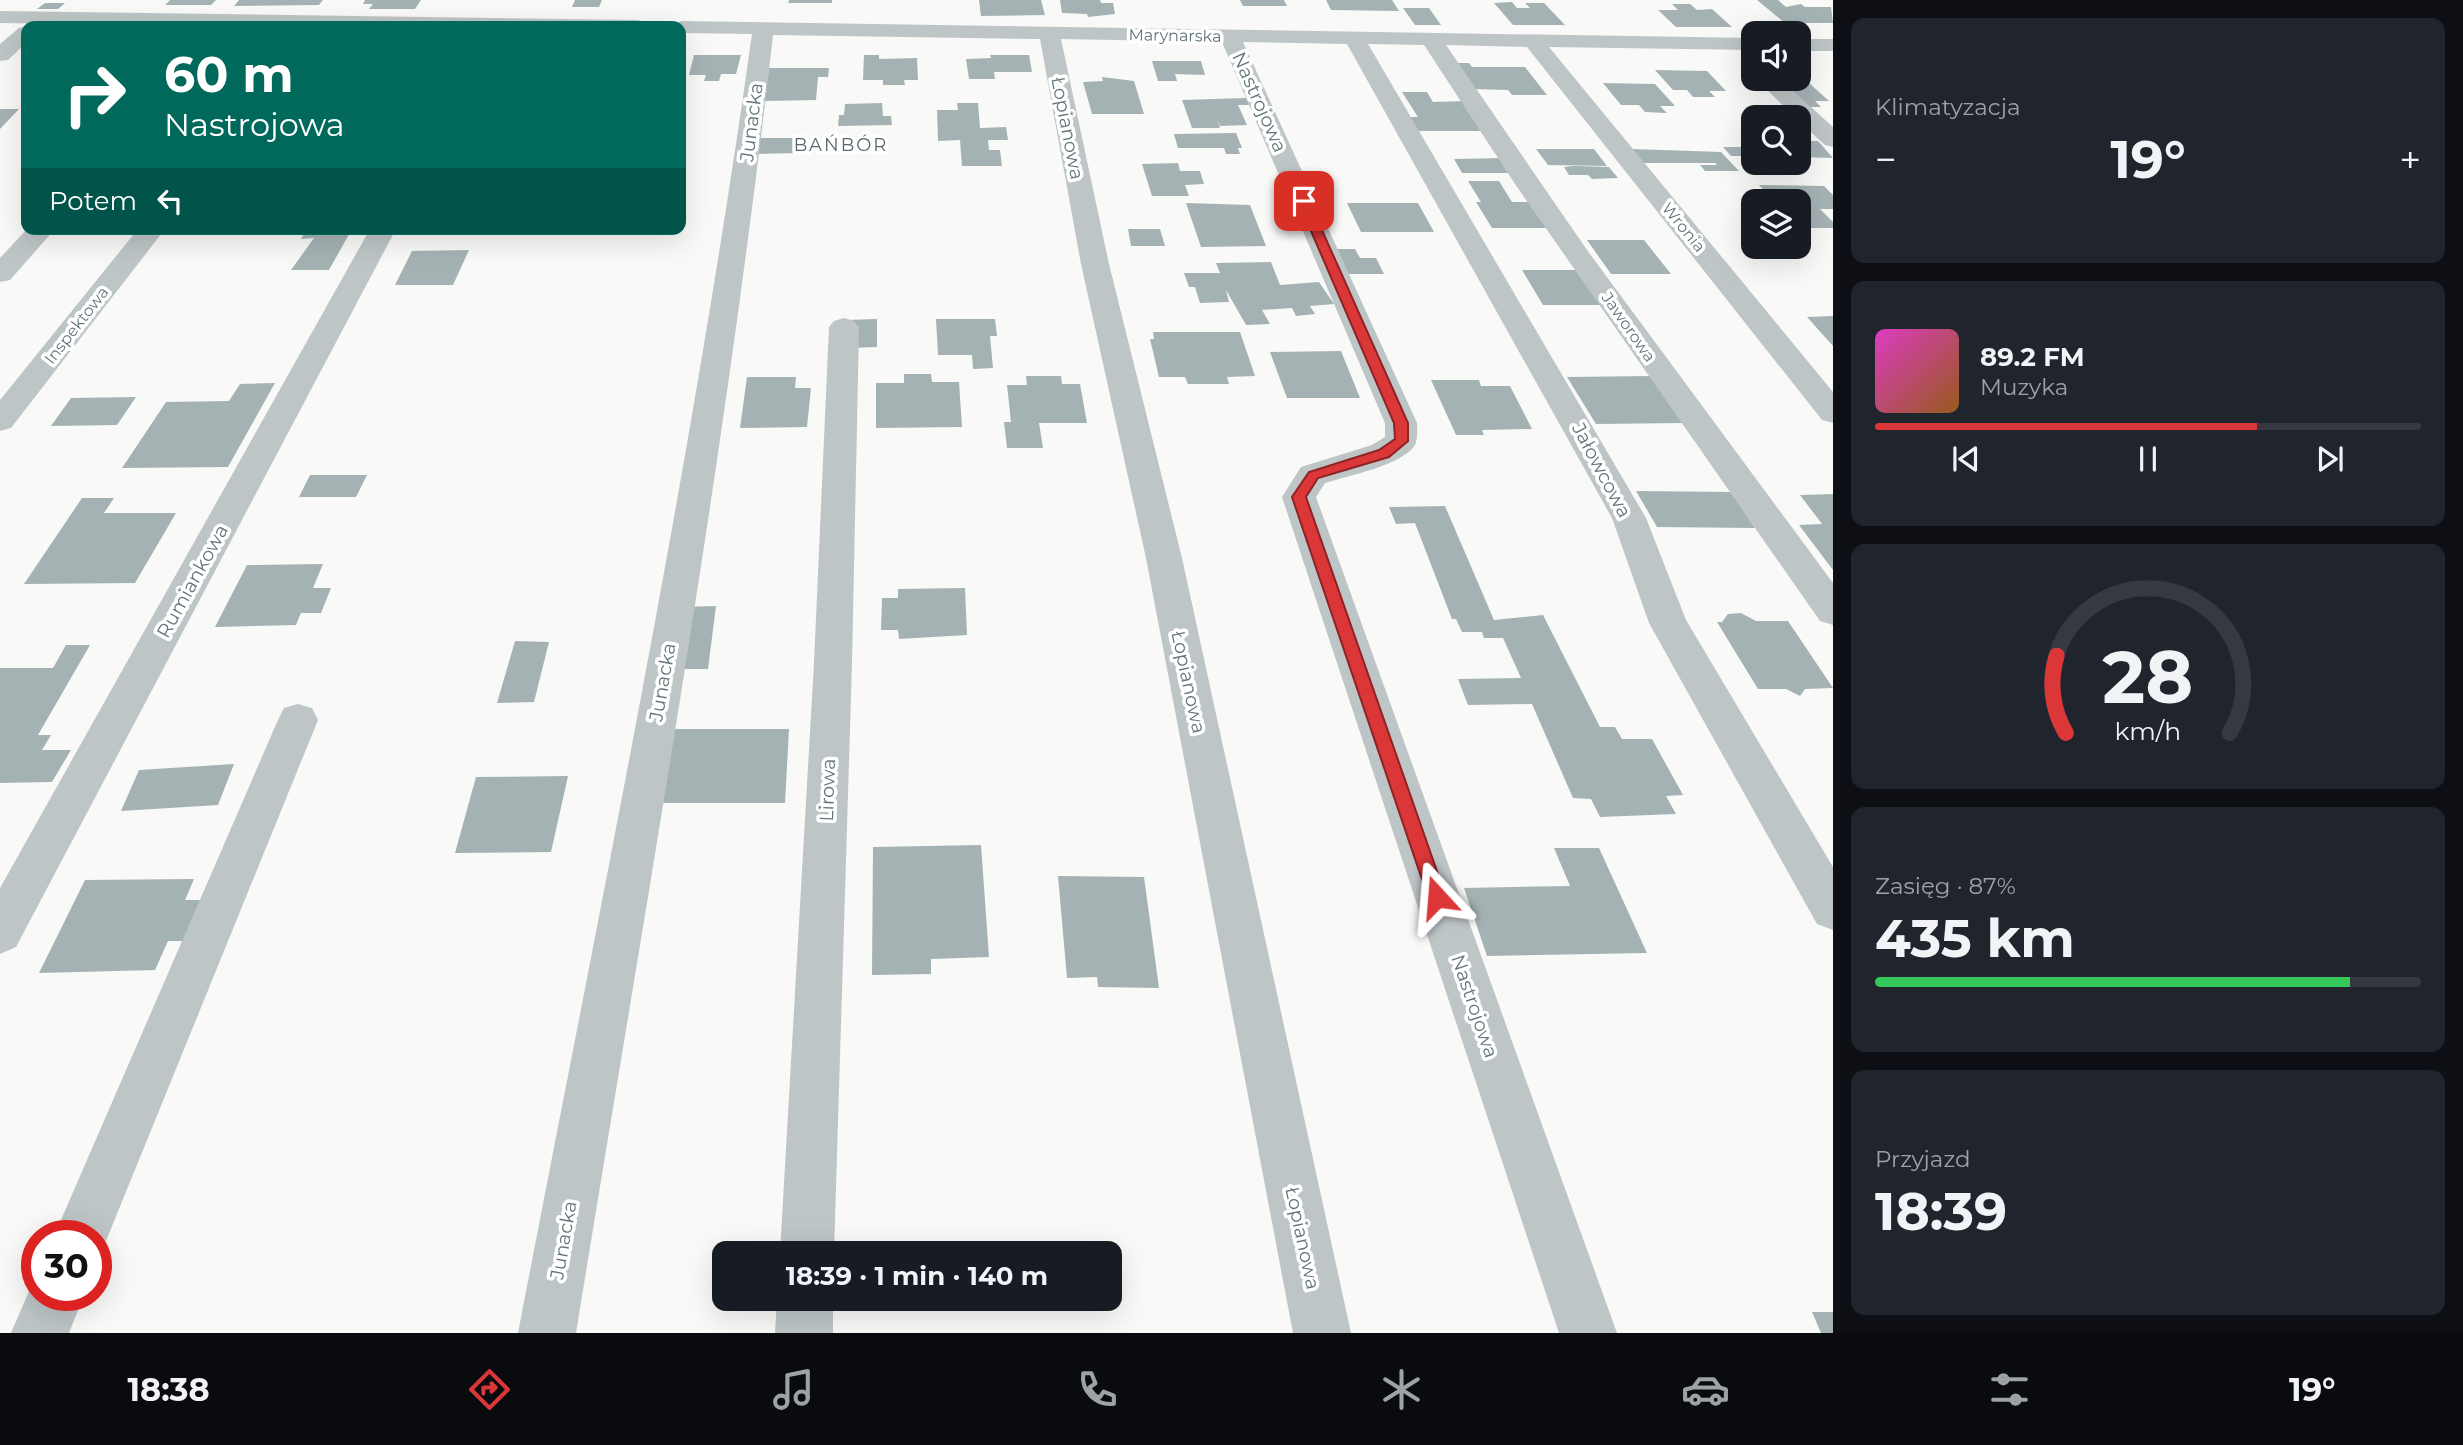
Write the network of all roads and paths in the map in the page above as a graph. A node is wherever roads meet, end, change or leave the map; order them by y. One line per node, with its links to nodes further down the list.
1 (0, 17): 2 (street)
2 (31, 21)
3 (686, 27): 4 (street, Marynarska)
4 (763, 28): 5 (street, Marynarska); 35 (street, Junacka)
5 (1049, 33): 7 (street, Marynarska); 37 (street, Łopianowa)
6 (21, 36): 15 (street)
7 (1230, 36): 8 (street, Marynarska); 38 (street, Nastrojowa)
8 (1354, 38): 9 (street, Marynarska); 28 (street, Jałowcowa)
9 (1431, 39): 10 (street, Marynarska); 26 (street, Jaworowa)
10 (1533, 40): 11 (street, Marynarska); 24 (street, Wronia)
11 (1729, 44): 12 (street, Marynarska); 16 (street)
12 (1741, 44)
13 (1811, 45): 14 (street)
14 (1833, 45)
15 (0, 55)
16 (1741, 55)
17 (1780, 91): 18 (street)
18 (1833, 140)
19 (37, 235): 22 (street)
20 (147, 235): 25 (street, Inspektowa)
21 (380, 235): 29 (street, Rumiankowa)
22 (0, 274)
23 (844, 327): 31 (street, Lirowa)
24 (1833, 414)
25 (0, 421)
26 (1833, 611)
27 (298, 720): 30 (street)
28 (1833, 909)
29 (0, 932)
30 (88, 1220)
31 (807, 1241)
32 (49, 1311): 34 (street)
33 (805, 1311): 36 (street)
34 (40, 1333)
35 (547, 1333)
36 (804, 1333)
37 (1322, 1333)
38 (1588, 1333)

